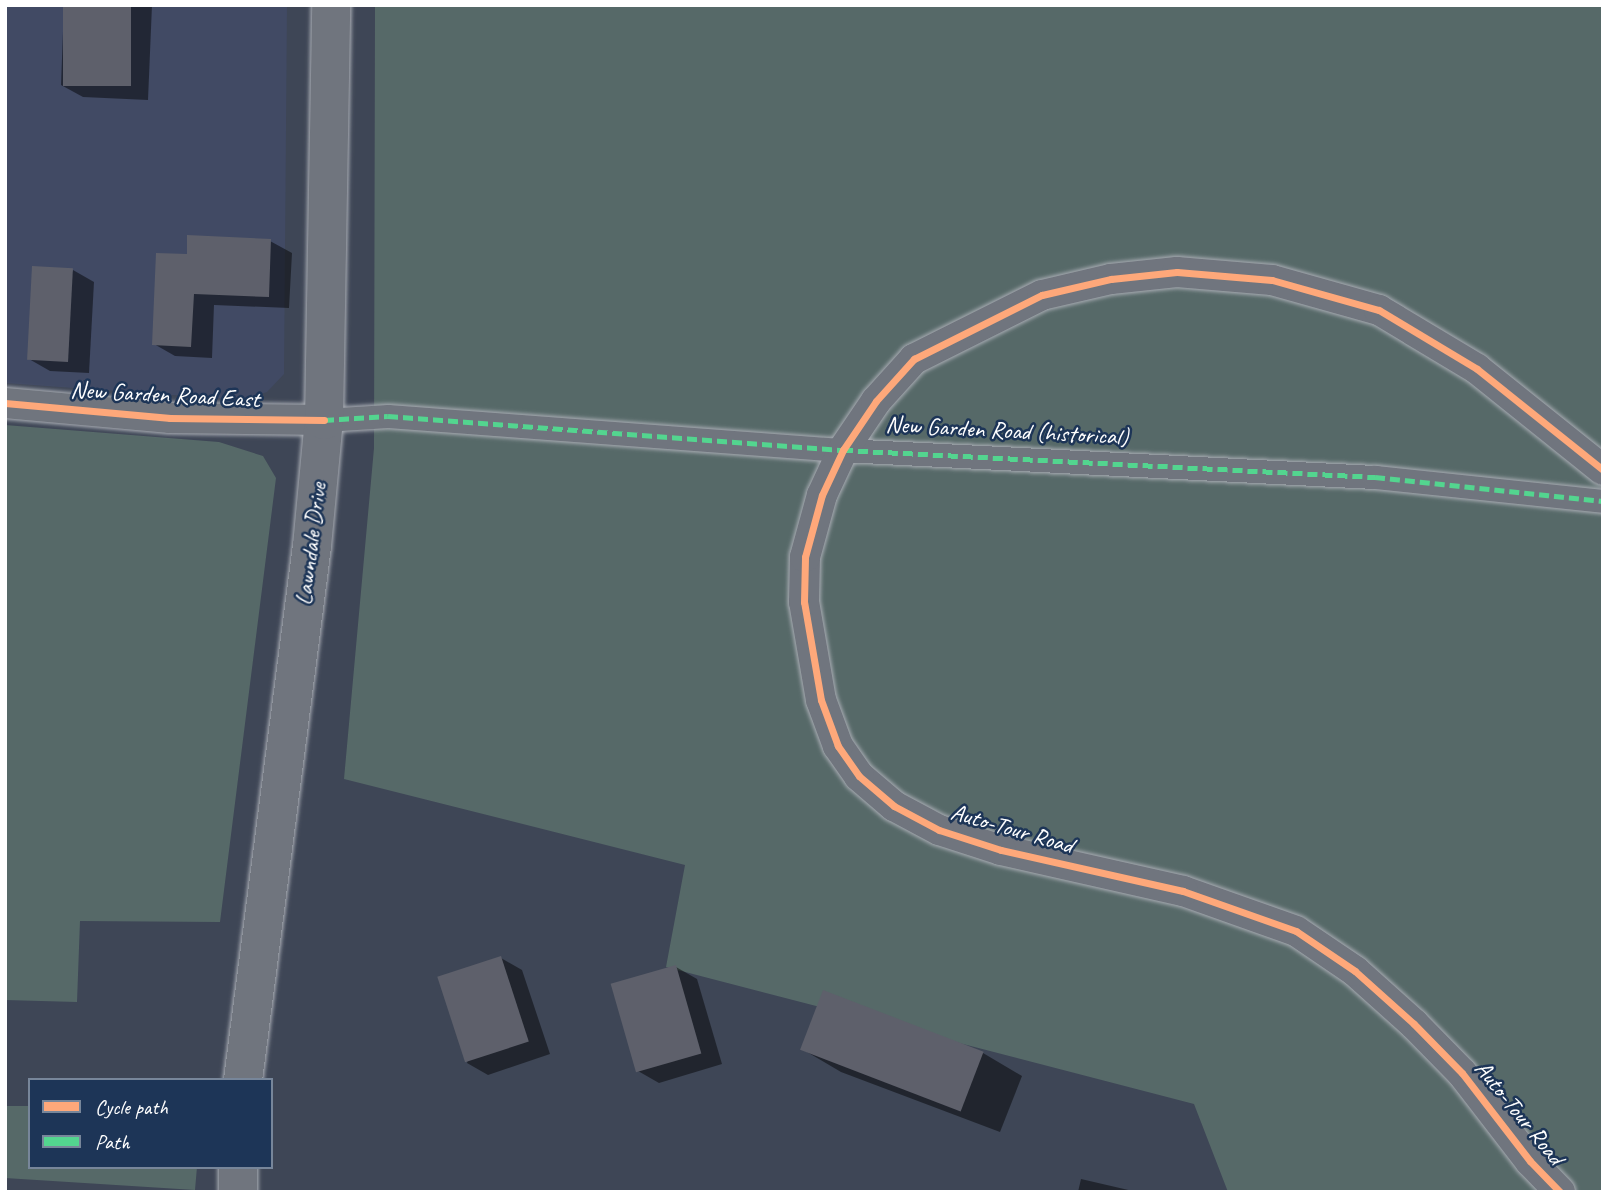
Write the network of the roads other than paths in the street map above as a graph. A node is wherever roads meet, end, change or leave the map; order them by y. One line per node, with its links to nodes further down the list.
1 (331, 5): 3 (main road, Lawndale Drive)
2 (5, 403): 3 (street, New Garden Road East)
3 (324, 420): 4 (street, New Garden Road (historical)); 7 (main road, Lawndale Drive)
4 (843, 450): 5 (street, Auto-Tour Road); 6 (street, New Garden Road (historical)); 10 (street, Auto-Tour Road)
5 (1603, 470)
6 (1603, 501)
7 (243, 1078)
8 (238, 1169): 9 (main road)
9 (238, 1192)
10 (1560, 1192)

